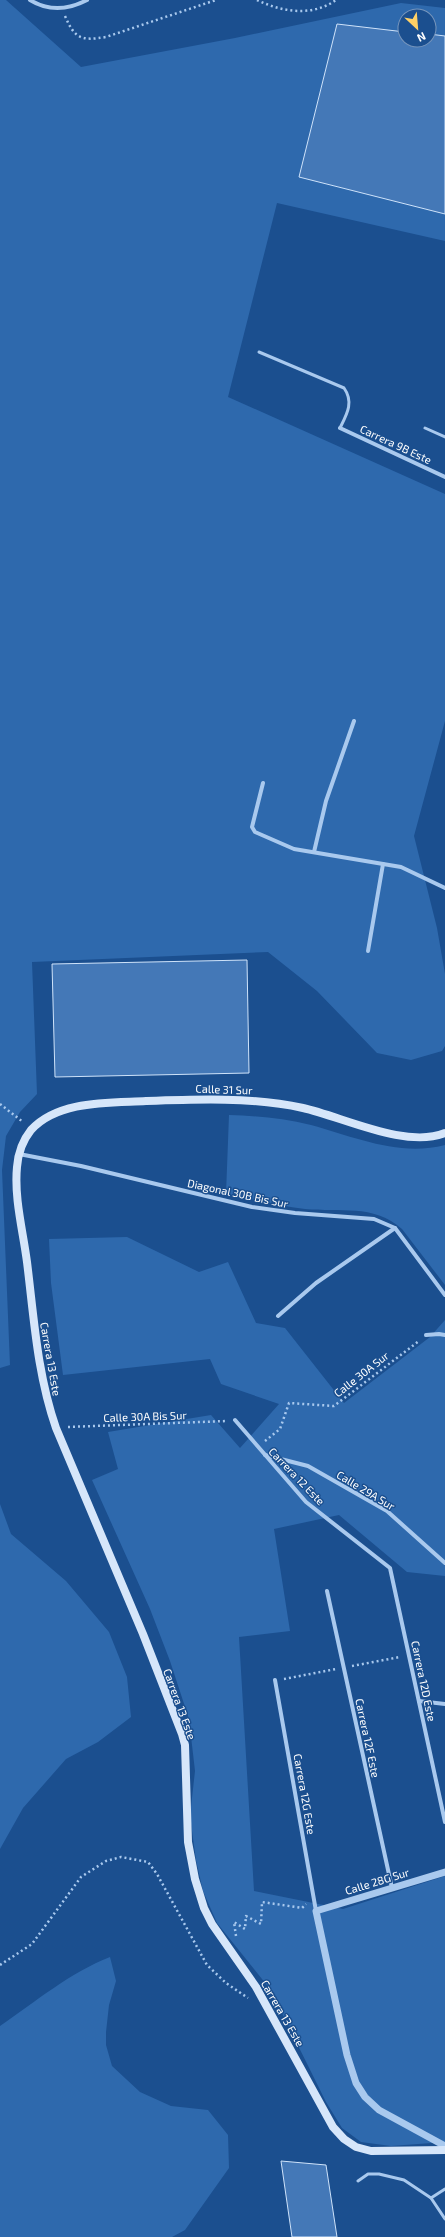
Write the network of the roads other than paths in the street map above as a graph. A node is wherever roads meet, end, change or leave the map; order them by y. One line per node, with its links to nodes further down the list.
1 (30, 0): 2 (street)
2 (87, 0)
3 (259, 352): 4 (lane)
4 (340, 428): 7 (street, Carrera 9B Este)
5 (425, 428): 6 (lane)
6 (445, 437)
7 (445, 477)
8 (354, 721): 10 (street)
9 (262, 782): 10 (street)
10 (314, 852): 11 (street)
11 (383, 864): 12 (street); 13 (street)
12 (445, 888)
13 (368, 952)
14 (445, 1133): 15 (main road, Calle 31 Sur)
15 (19, 1154): 16 (street, Diagonal 30B Bis Sur); 34 (main road, Carrera 13 Este)
16 (395, 1228): 17 (street); 18 (street)
17 (445, 1295)
18 (278, 1316)
19 (426, 1335): 20 (street)
20 (445, 1335)
21 (235, 1420): 22 (street, Carrera 12 Este)
22 (265, 1455): 23 (street, Calle 29A Sur); 24 (street, Carrera 12 Este)
23 (445, 1563)
24 (390, 1568): 27 (street, Carrera 12D Este)
25 (327, 1591): 31 (street, Carrera 12F Este)
26 (275, 1680): 32 (street, Carrera 12G Este)
27 (419, 1701): 28 (street); 29 (street, Carrera 12D Este)
28 (445, 1704)
29 (445, 1822)
30 (445, 1872): 31 (street, Calle 28G Sur)
31 (392, 1888): 32 (street, Calle 28G Sur)
32 (316, 1911): 33 (street)
33 (445, 2146)
34 (445, 2150)
35 (358, 2181): 37 (lane)
36 (445, 2189): 37 (lane)
37 (431, 2198): 38 (lane)
38 (445, 2219)

